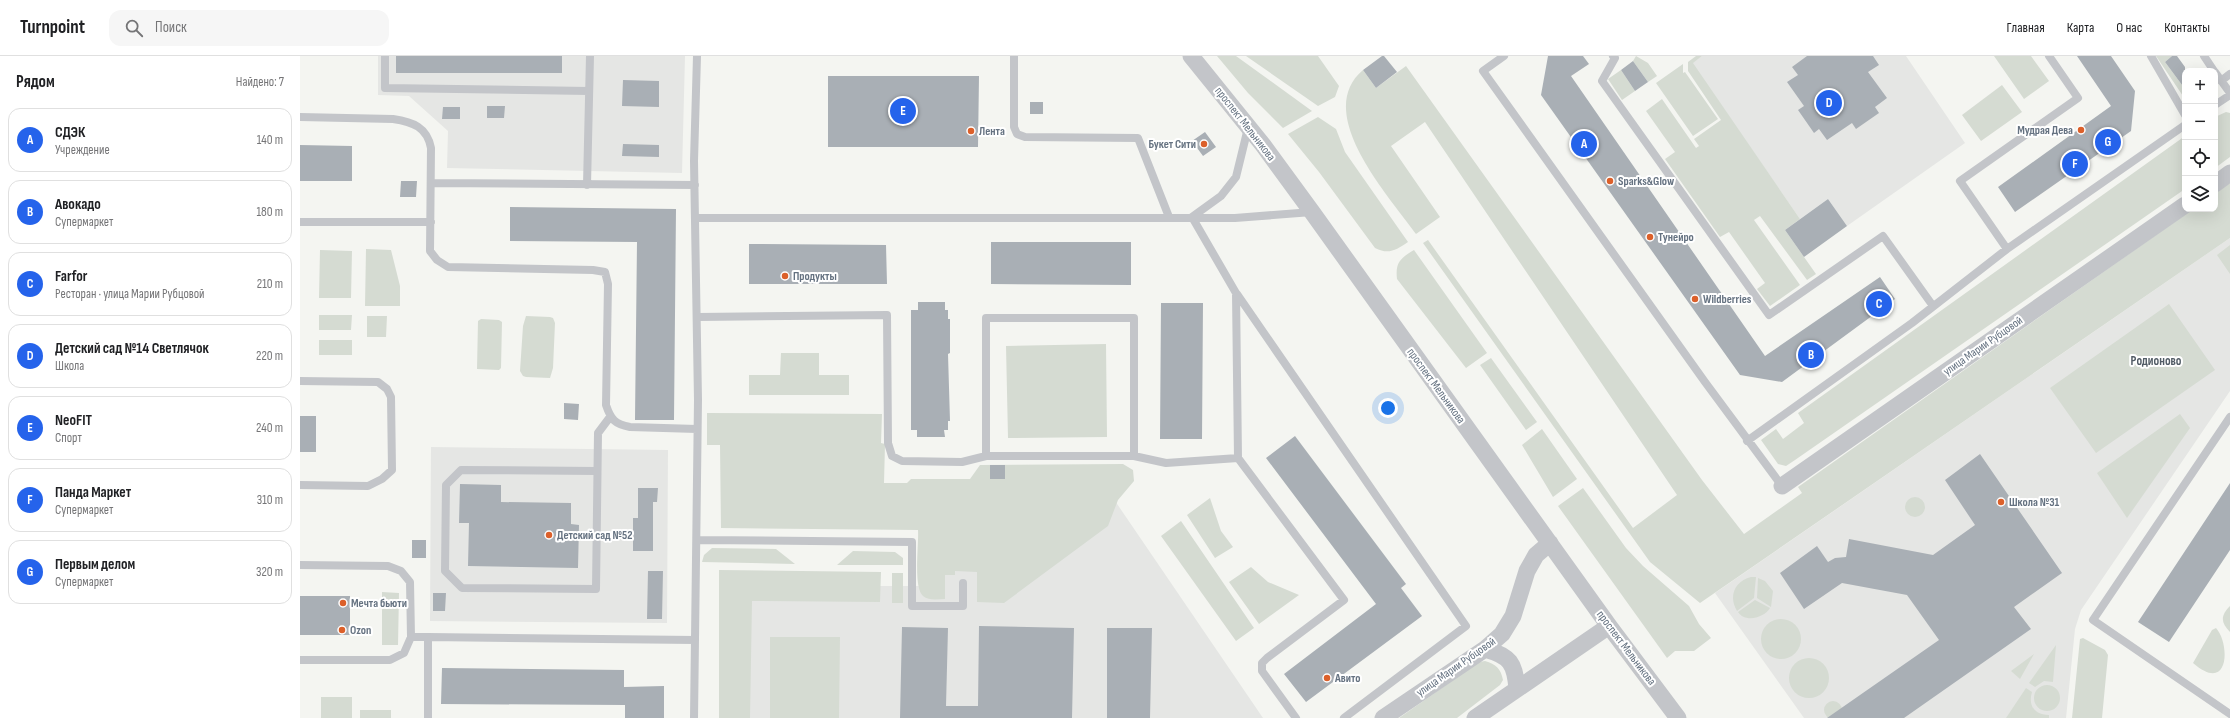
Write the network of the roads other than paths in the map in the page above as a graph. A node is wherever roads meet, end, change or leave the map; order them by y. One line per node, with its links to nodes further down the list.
1 (385, 56): 15 (lane)
2 (590, 56): 15 (lane)
3 (697, 56): 26 (lane)
4 (1014, 56): 29 (lane)
5 (1191, 56): 20 (street, проспект Мельникова)
6 (1504, 56): 42 (lane)
7 (2049, 56): 34 (lane)
8 (2151, 56): 18 (lane)
9 (2204, 56): 11 (lane)
10 (1615, 57): 36 (lane)
11 (2213, 68)
12 (2230, 74): 14 (lane)
13 (2218, 76): 14 (lane)
14 (2221, 81): 16 (lane)
15 (589, 91): 25 (lane)
16 (2230, 94): 17 (lane)
17 (2216, 104)
18 (2182, 110)
19 (300, 118): 24 (lane)
20 (1248, 127): 28 (street, проспект Мельникова); 30 (lane)
21 (2182, 127): 34 (lane)
22 (2230, 173): 23 (street)
23 (2218, 182)
24 (431, 183): 25 (lane); 33 (lane)
25 (587, 184): 26 (lane)
26 (695, 185): 31 (lane)
27 (2182, 207): 48 (street, улица Марии Рубцовой)
28 (1312, 212): 30 (lane); 50 (street, проспект Мельникова)
29 (1169, 217): 30 (lane); 31 (lane)
30 (1192, 217): 35 (lane)
31 (695, 218): 37 (lane)
32 (300, 222): 33 (lane)
33 (431, 222): 40 (lane)
34 (2007, 249): 36 (lane)
35 (1236, 293): 45 (lane); 64 (lane)
36 (1933, 306): 42 (lane)
37 (698, 317): 41 (lane); 43 (lane)
38 (300, 381): 47 (lane)
39 (2230, 417): 60 (lane)
40 (610, 418): 41 (lane); 46 (lane)
41 (697, 429): 49 (lane)
42 (1747, 441): 48 (lane)
43 (986, 456): 44 (lane); 44 (lane)
44 (1134, 456): 45 (lane)
45 (1238, 458): 63 (lane)
46 (597, 471): 46 (lane)
47 (300, 485)
48 (1782, 486)
49 (697, 540): 52 (lane); 56 (lane)
50 (1550, 543): 53 (street, проспект Мельникова); 57 (street, улица Марии Рубцовой)
51 (300, 565): 54 (lane)
52 (963, 583)
53 (1609, 626): 59 (street); 67 (street, проспект Мельникова)
54 (411, 637): 55 (lane); 58 (lane)
55 (428, 637): 56 (lane); 61 (lane)
56 (695, 640): 62 (lane)
57 (1485, 649): 59 (street); 65 (street, улица Марии Рубцовой)
58 (300, 660)
59 (1517, 689): 66 (street)
60 (2230, 714)
61 (428, 718)
62 (694, 718)
63 (1296, 718)
64 (1344, 718)
65 (1383, 718)
66 (1475, 718)
67 (1678, 718)

